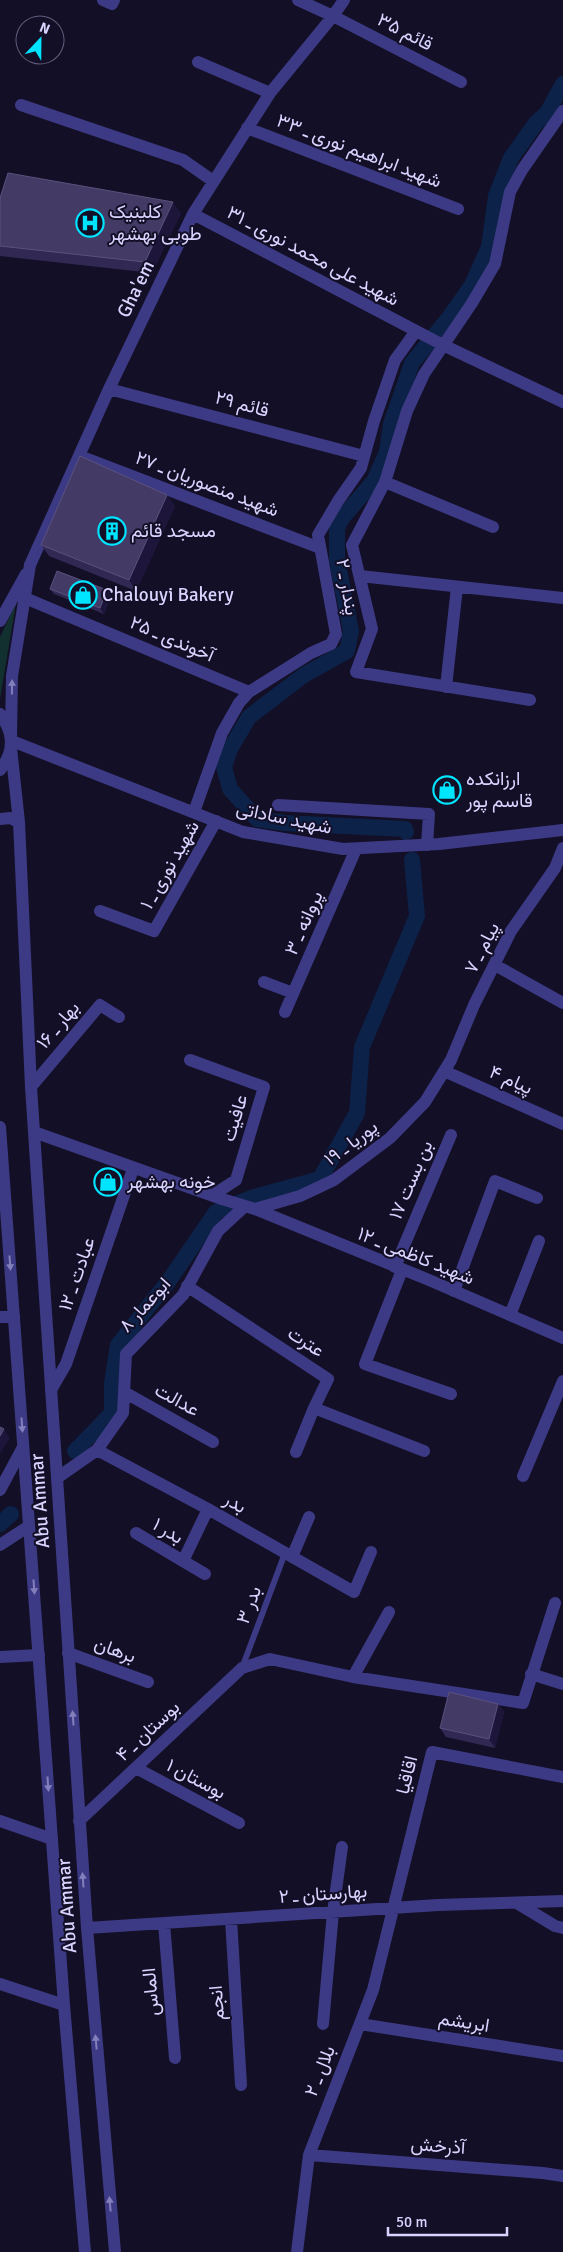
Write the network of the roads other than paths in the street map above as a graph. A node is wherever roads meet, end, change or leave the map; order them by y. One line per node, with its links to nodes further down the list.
1 (104, 0): 2 (street)
2 (114, 0)
3 (298, 0): 5 (street, قائم ۳۵)
4 (344, 0): 5 (street, Gha'em)
5 (333, 16): 7 (street, قائم ۳۵); 8 (street, Gha'em)
6 (198, 62): 8 (street)
7 (460, 82)
8 (270, 93): 11 (street, Gha'em)
9 (21, 105): 12 (street)
10 (563, 111): 16 (street)
11 (247, 128): 12 (street, Gha'em); 13 (street, شهید ابراهیم نوری ـ ۳۳)
12 (213, 181): 14 (street, Gha'em)
13 (458, 209)
14 (193, 214): 15 (street, شهید علی محمد نوری ـ ۳۱); 17 (street, Gha'em)
15 (416, 331): 16 (street, شهید علی محمد نوری ـ ۳۱); 20 (street, پندار ـ ۲)
16 (443, 345): 18 (street, شهید علی محمد نوری ـ ۳۱); 21 (street)
17 (110, 388): 19 (street, Gha'em); 20 (street, قائم ۲۹)
18 (563, 402)
19 (80, 456): 23 (street, شهید منصوریان ـ ۲۷); 24 (street, Gha'em)
20 (364, 456): 23 (street, پندار ـ ۲)
21 (385, 482): 22 (street); 25 (street)
22 (493, 526)
23 (320, 548): 31 (street, پندار ـ ۲)
24 (30, 565): 27 (street); 29 (street)
25 (360, 576): 26 (street); 30 (street)
26 (457, 587): 28 (street); 30 (street)
27 (25, 598): 31 (street, آخوندی ـ ۲۵); 34 (street, one-way to 27)
28 (563, 598)
29 (0, 621)
30 (446, 686): 32 (street)
31 (249, 692): 37 (street, پندار ـ ۲)
32 (530, 700)
33 (0, 714): 34 (street)
34 (11, 742): 35 (street); 37 (street, شهید ساداتی); 40 (street, Abu Ammar)
35 (0, 770)
36 (278, 805): 42 (street)
37 (194, 812): 39 (street, شهید ساداتی)
38 (0, 819): 40 (street)
39 (216, 821): 44 (street, شهید ساداتی); 46 (street, شهید نوری ـ ۱)
40 (19, 822): 55 (street, Abu Ammar)
41 (563, 830): 42 (street, شهید ساداتی)
42 (427, 845): 44 (street, شهید ساداتی)
43 (563, 848): 45 (street, پیام ـ ۷)
44 (356, 849): 49 (street, پروانه ـ ۳)
45 (559, 870): 47 (street, پیام ـ ۷)
46 (100, 911)
47 (496, 965): 50 (street); 54 (street, پیام ـ ۷)
48 (264, 982): 49 (street)
49 (293, 994): 51 (street, پروانه ـ ۳)
50 (563, 1003)
51 (285, 1012)
52 (119, 1017): 55 (street, بهار ـ ۱۶)
53 (190, 1060): 61 (street, عافیت)
54 (444, 1071): 56 (street, پیام ۴); 63 (street, پوریا ـ ۱۹)
55 (31, 1087): 58 (street, Abu Ammar)
56 (563, 1124)
57 (0, 1127): 70 (street, Abu Ammar, one-way to 70)
58 (34, 1132): 60 (street, شهید کاظمی ـ ۱۲); 73 (street, Abu Ammar)
59 (451, 1134): 65 (street, بن بست ۱۷)
60 (133, 1169): 61 (street, شهید کاظمی ـ ۱۲); 73 (street, عبادت ـ ۱۲)
61 (218, 1197): 63 (street, شهید کاظمی ـ ۱۲)
62 (536, 1198): 67 (street)
63 (250, 1208): 65 (street, شهید کاظمی ـ ۱۲); 66 (street, ابوعمار ۸)
64 (539, 1241): 68 (street)
65 (398, 1268): 67 (street, شهید کاظمی ـ ۱۲); 75 (street, بن بست ۱۷)
66 (187, 1286): 74 (street, ابوعمار ۸); 76 (street, عترت)
67 (454, 1291): 68 (street, شهید کاظمی ـ ۱۲)
68 (510, 1315): 71 (street, شهید کاظمی ـ ۱۲)
69 (0, 1317): 70 (street)
70 (14, 1317): 78 (street, Abu Ammar, one-way to 78)
71 (563, 1338)
72 (563, 1381): 82 (street)
73 (51, 1390): 83 (street, Abu Ammar)
74 (124, 1392): 77 (street, عدالت); 79 (street, ابوعمار ۸)
75 (451, 1394)
76 (314, 1408): 80 (street); 81 (street)
77 (213, 1442)
78 (23, 1447): 84 (street); 87 (street, Abu Ammar)
79 (97, 1450): 83 (street, ابوعمار ۸); 85 (street, بدر)
80 (424, 1451)
81 (296, 1452)
82 (523, 1476)
83 (57, 1478): 96 (street, Abu Ammar)
84 (0, 1490)
85 (208, 1509): 91 (street, بدر); 92 (street, بدر ۱)
86 (309, 1516): 91 (street)
87 (29, 1526): 89 (street); 97 (street, Abu Ammar, one-way to 97)
88 (136, 1533): 92 (street, بدر ۱)
89 (0, 1545)
90 (371, 1552): 91 (street, بدر)
91 (288, 1555): 99 (lane, بدر ۳)
92 (183, 1561): 93 (street)
93 (205, 1574)
94 (555, 1604): 100 (street)
95 (389, 1612): 101 (street)
96 (68, 1652): 102 (street, برهان); 107 (street, Abu Ammar, one-way to 96)
97 (39, 1655): 98 (street); 109 (street, Abu Ammar, one-way to 109)
98 (0, 1657)
99 (242, 1668): 101 (street); 104 (street, بوستان ـ ۴)
100 (531, 1674): 101 (street); 103 (street)
101 (353, 1677)
102 (148, 1682)
103 (563, 1684)
104 (136, 1768): 107 (street, بوستان ـ ۴); 108 (street, بوستان ۱)
105 (563, 1777): 113 (street, اقاقیا)
106 (0, 1821): 109 (street)
107 (79, 1821): 117 (street, Abu Ammar, one-way to 107)
108 (239, 1823)
109 (52, 1839): 120 (street, Abu Ammar)
110 (342, 1847): 114 (street)
111 (563, 1901): 112 (street, بهارستان ـ ۲)
112 (517, 1902): 113 (street, بهارستان ـ ۲); 118 (street)
113 (394, 1908): 114 (street, بهارستان ـ ۲); 122 (street, بلال ـ ۲)
114 (333, 1912): 115 (street, بهارستان ـ ۲); 121 (street)
115 (230, 1919): 116 (street, بهارستان ـ ۲); 125 (street, انجم)
116 (164, 1923): 117 (street, بهارستان ـ ۲); 124 (street, الماس)
117 (87, 1928): 129 (street, Abu Ammar, one-way to 117)
118 (563, 1928)
119 (0, 1984): 120 (street)
120 (64, 2005): 128 (street, Abu Ammar)
121 (323, 2024)
122 (360, 2024): 123 (street, ابریشم); 126 (street, بلال ـ ۲)
123 (563, 2056)
124 (176, 2058)
125 (241, 2085)
126 (309, 2155): 127 (street, آذرخش); 130 (street, بلال ـ ۲)
127 (563, 2176)
128 (85, 2252)
129 (114, 2252)
130 (297, 2252)

